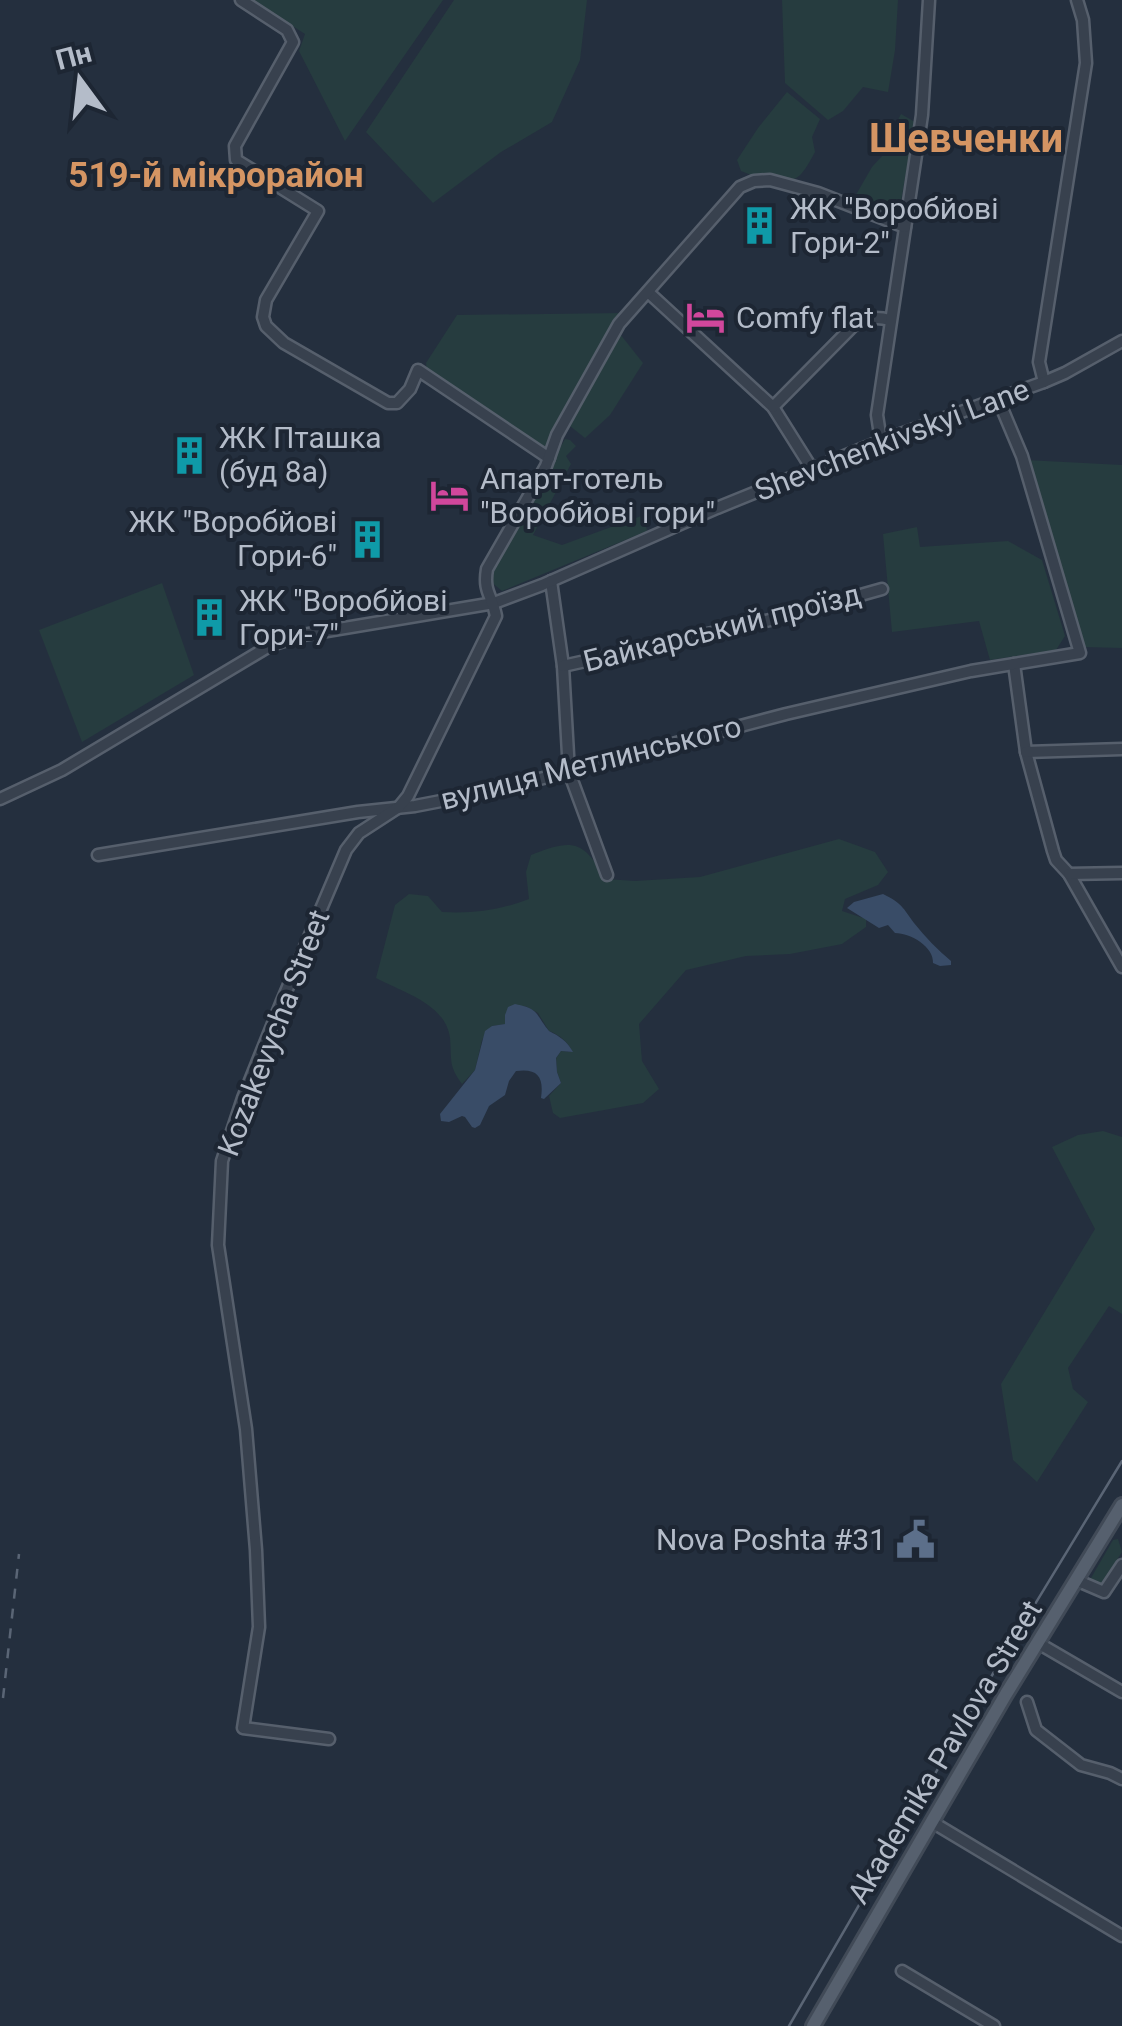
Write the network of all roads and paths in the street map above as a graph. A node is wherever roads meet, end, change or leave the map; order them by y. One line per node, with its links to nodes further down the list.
1 (241, 0): 12 (street)
2 (930, 0): 4 (street)
3 (1078, 0): 8 (street)
4 (905, 227): 5 (street); 6 (street)
5 (648, 292): 10 (street); 12 (street)
6 (890, 320): 10 (street); 11 (street)
7 (1122, 341): 8 (street, Shevchenkivskyi Lane)
8 (1044, 382): 9 (street, Shevchenkivskyi Lane)
9 (998, 399): 11 (street, Shevchenkivskyi Lane); 17 (street, вулиця Метлинського)
10 (773, 406): 13 (street)
11 (881, 440): 13 (street, Shevchenkivskyi Lane)
12 (548, 462): 16 (street)
13 (812, 469): 14 (street, Shevchenkivskyi Lane)
14 (551, 581): 16 (street, Shevchenkivskyi Lane); 18 (street)
15 (882, 589): 18 (street, Байкарський проїзд)
16 (494, 603): 22 (street, Shevchenkivskyi Lane); 23 (street, Kozakevycha Street)
17 (1014, 664): 20 (street); 21 (street, вулиця Метлинського)
18 (563, 666): 21 (street)
19 (1122, 749): 20 (street)
20 (1026, 752): 26 (street)
21 (569, 772): 23 (street, вулиця Метлинського); 27 (street)
22 (0, 799)
23 (399, 807): 24 (street, вулиця Метлинського); 36 (street, Kozakevycha Street)
24 (98, 855)
25 (1122, 873): 26 (street)
26 (1069, 874): 28 (street)
27 (607, 875)
28 (1122, 967)
29 (1122, 1504): 30 (main road, Akademika Pavlova Street)
30 (1117, 1527): 32 (main road, Akademika Pavlova Street)
31 (1122, 1565): 32 (street)
32 (1076, 1580): 33 (main road, Akademika Pavlova Street)
33 (1038, 1642): 34 (street); 38 (main road, Akademika Pavlova Street)
34 (1122, 1692)
35 (1028, 1702): 37 (street)
36 (328, 1739)
37 (1122, 1779)
38 (932, 1822): 39 (street); 41 (main road, Akademika Pavlova Street)
39 (1122, 1936)
40 (902, 1971): 42 (street)
41 (819, 2024)
42 (994, 2026)

